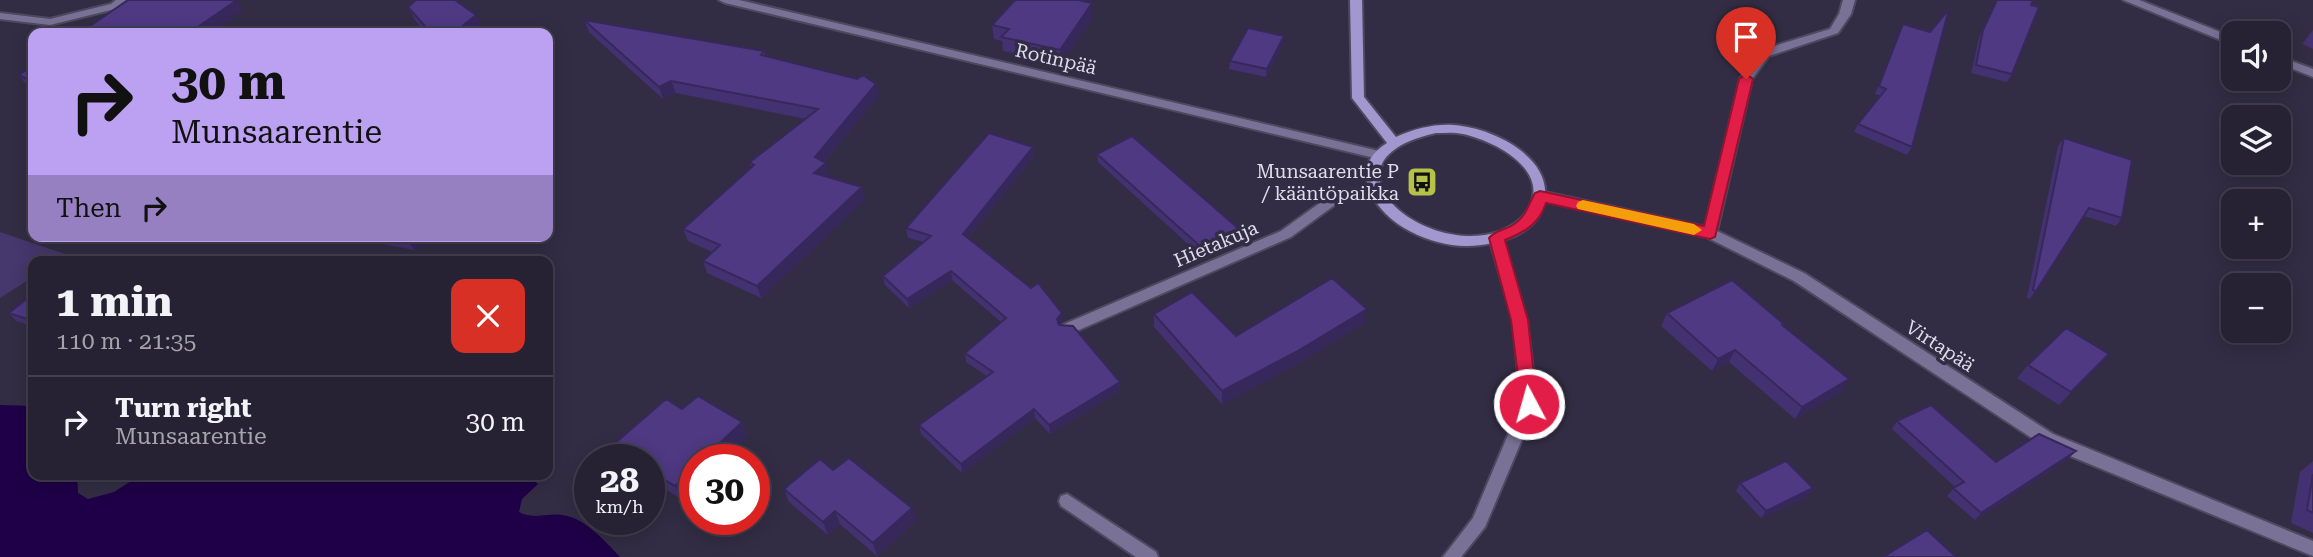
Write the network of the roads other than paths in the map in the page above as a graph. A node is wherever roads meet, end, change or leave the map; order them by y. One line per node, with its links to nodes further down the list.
1 (123, 0): 6 (street)
2 (725, 0): 11 (street, Rotinpää)
3 (1356, 0): 10 (street)
4 (1849, 0): 14 (street)
5 (2129, 0): 7 (street)
6 (0, 16)
7 (2221, 36)
8 (2291, 64): 9 (street)
9 (2313, 73)
10 (1393, 142): 11 (street); 13 (street)
11 (1379, 155): 12 (street)
12 (1376, 192): 15 (street); 16 (street, Hietakuja)
13 (1540, 196): 14 (street, Virtapää); 15 (street)
14 (1710, 233): 18 (street, Virtapää)
15 (1496, 238): 20 (street)
16 (1067, 329)
17 (1067, 501): 19 (street)
18 (2313, 549)
19 (1150, 557)
20 (1451, 557)

